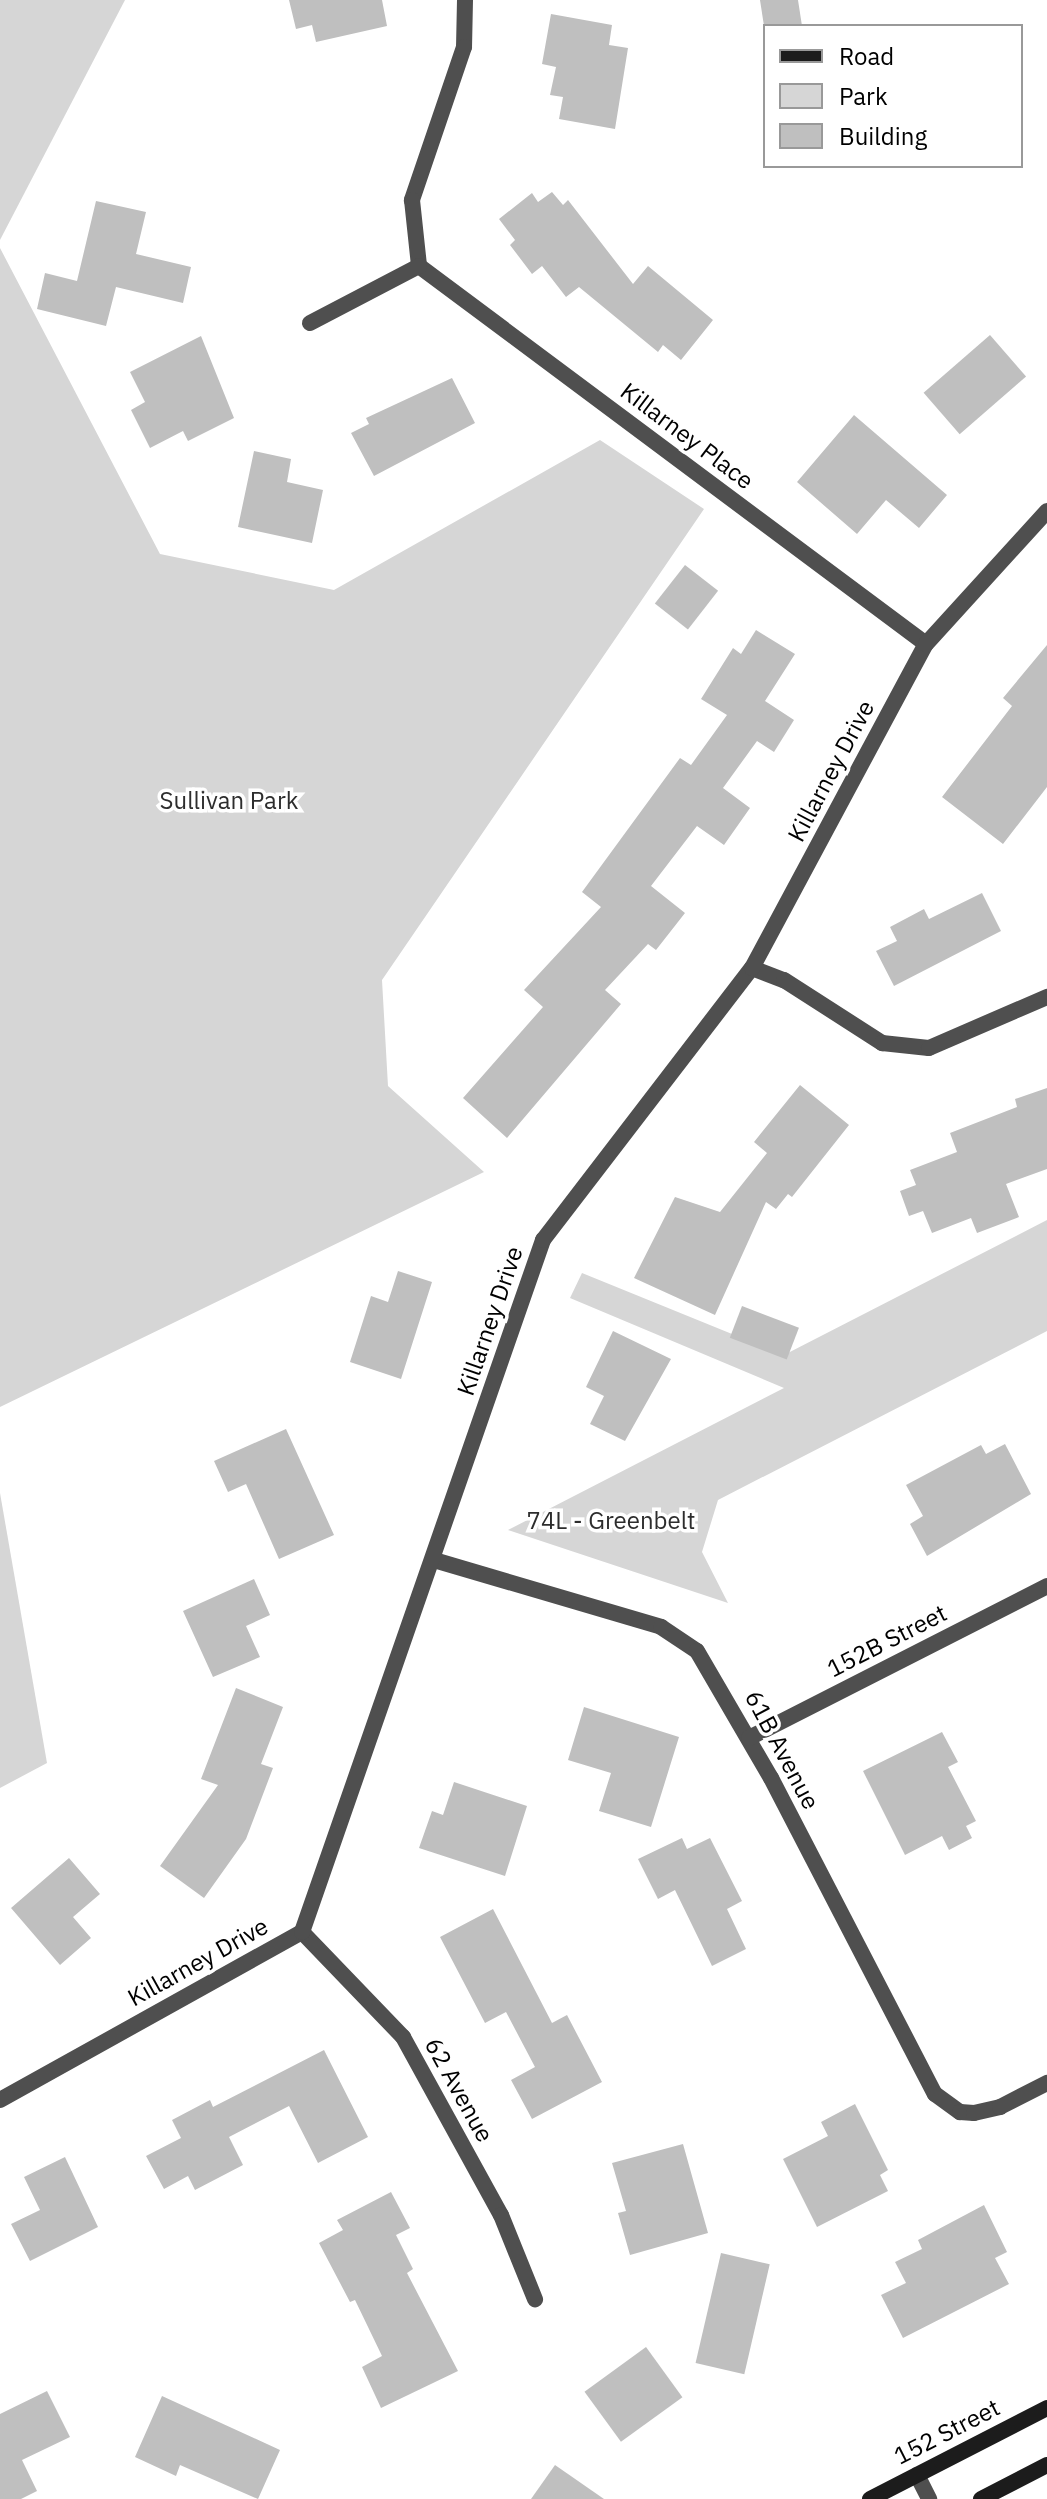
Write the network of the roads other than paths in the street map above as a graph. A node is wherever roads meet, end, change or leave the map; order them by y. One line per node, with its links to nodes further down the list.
1 (465, 0): 2 (street)
2 (419, 266): 3 (street); 5 (street, Killarney Place)
3 (310, 323)
4 (1047, 511): 5 (street, Killarney Drive)
5 (926, 644): 6 (street, Killarney Drive)
6 (752, 968): 7 (street); 8 (street, Killarney Drive)
7 (1047, 997)
8 (434, 1560): 10 (street, 61B Avenue); 11 (street, Killarney Drive)
9 (1047, 1586): 10 (street, 152B Street)
10 (749, 1738): 12 (street, 61B Avenue)
11 (302, 1932): 13 (street, Killarney Drive); 14 (street, 62 Avenue)
12 (1047, 2083)
13 (0, 2100)
14 (535, 2299)
15 (1047, 2408): 17 (main road, 152 Street)
16 (1047, 2465): 20 (main road)
17 (917, 2475): 18 (main road, 152 Street); 19 (street)
18 (870, 2499)
19 (929, 2499)
20 (981, 2499)

